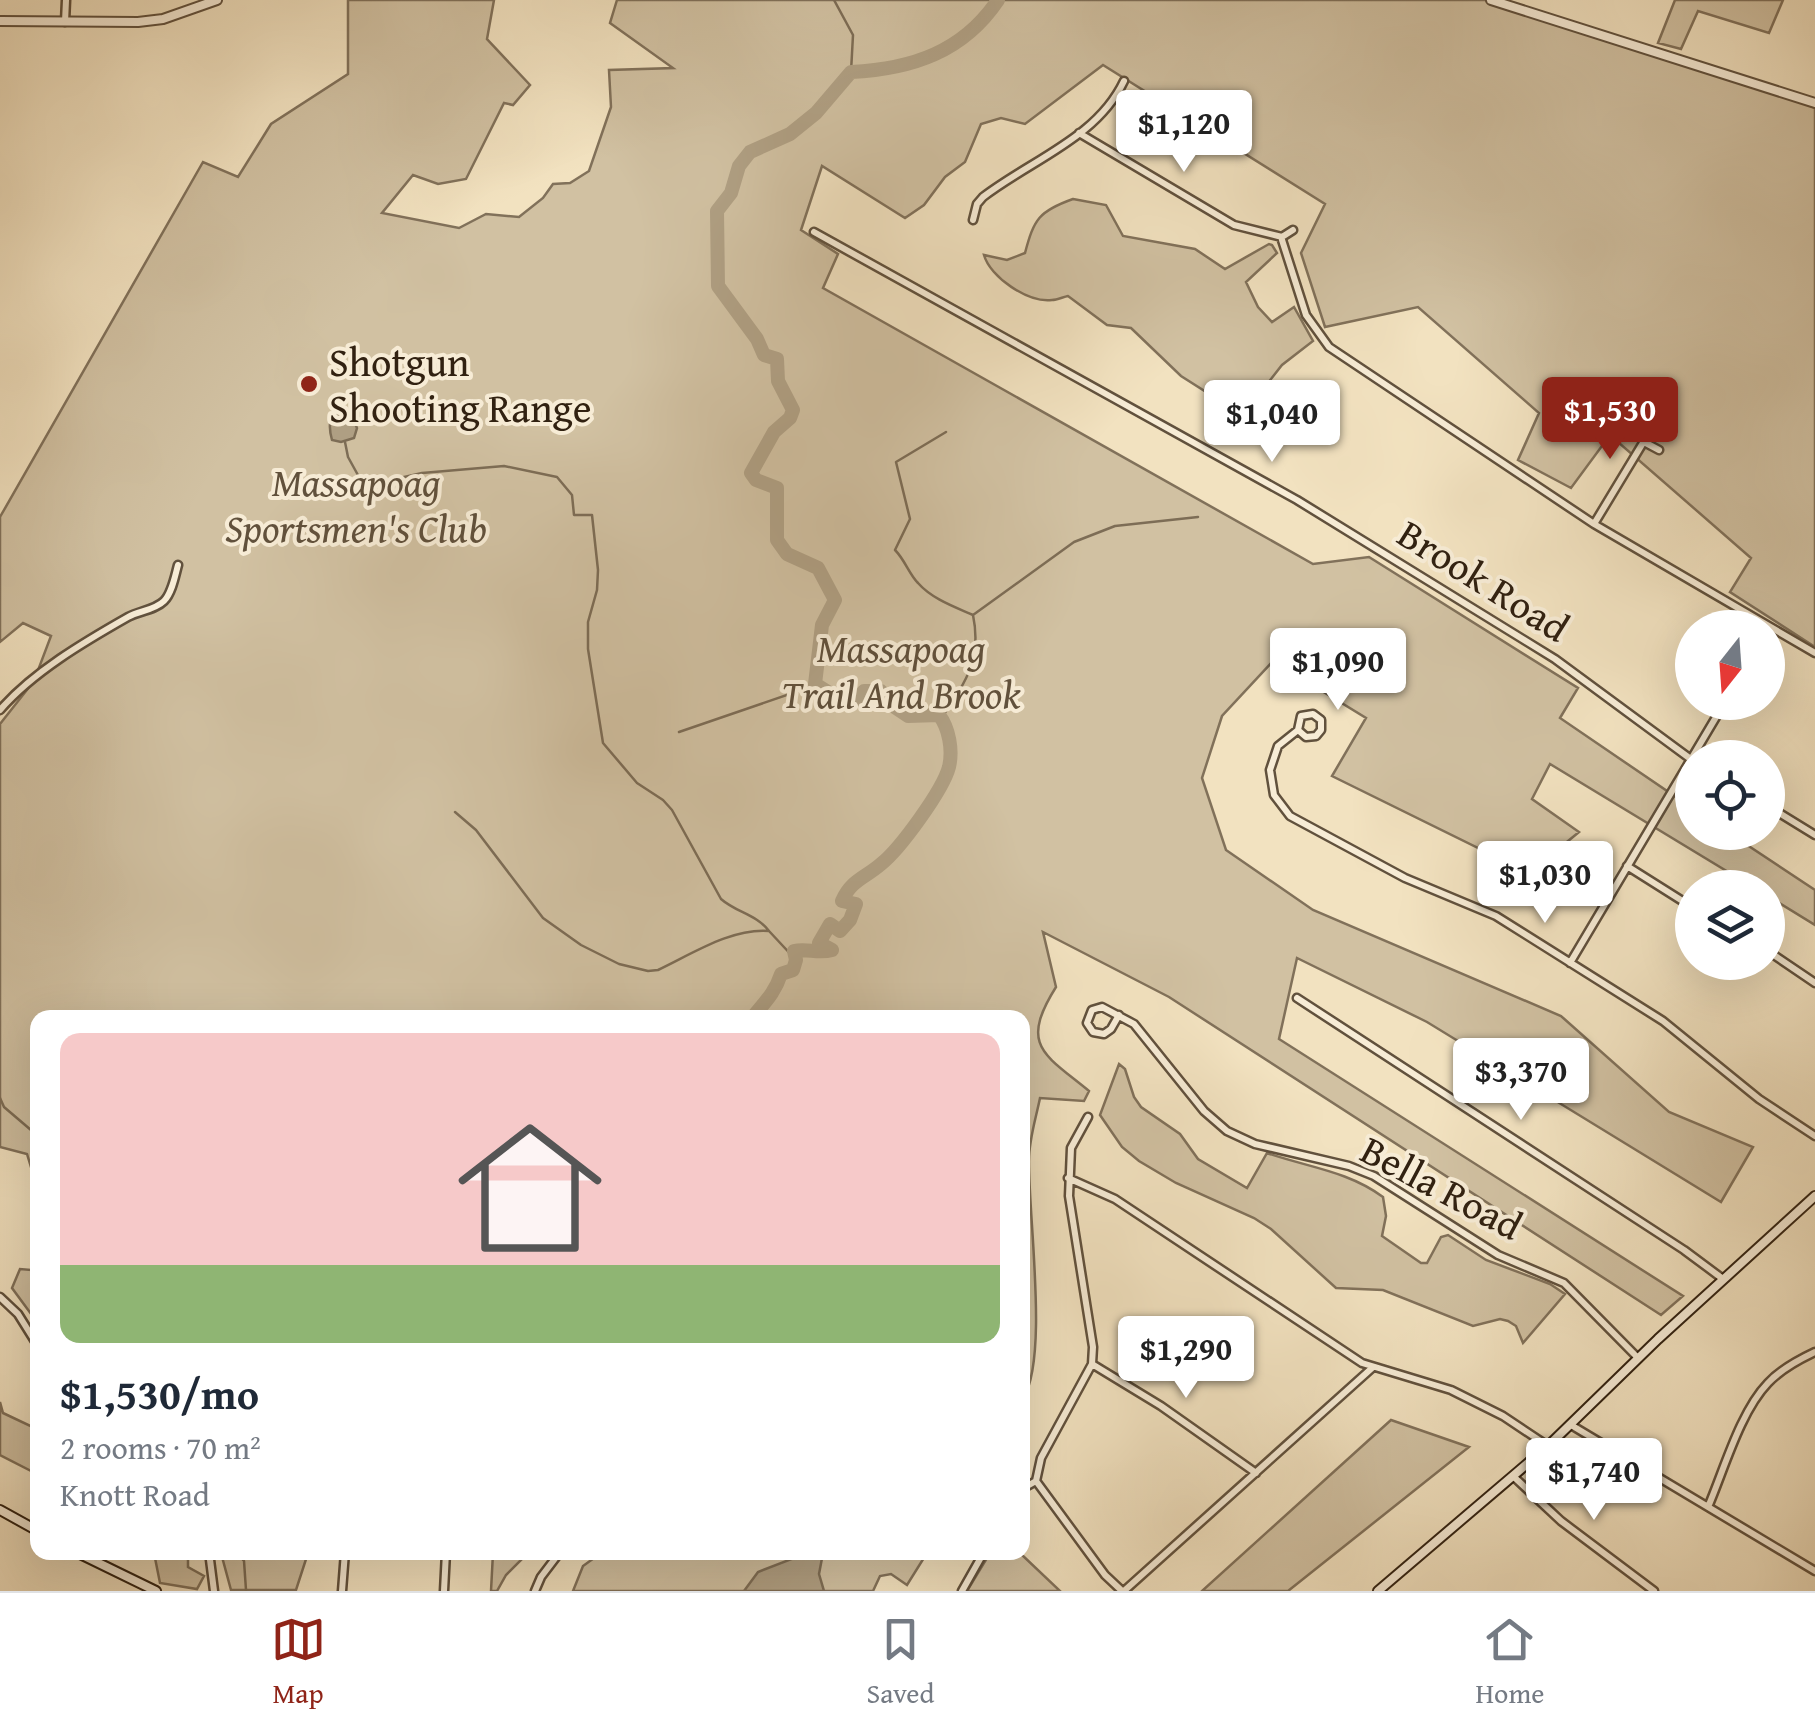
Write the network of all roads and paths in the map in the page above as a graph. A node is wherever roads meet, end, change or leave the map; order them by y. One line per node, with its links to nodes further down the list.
1 (66, 0): 5 (street)
2 (216, 0): 5 (main road)
3 (1491, 0): 7 (main road)
4 (0, 21): 5 (main road)
5 (65, 22)
6 (1124, 81): 8 (street)
7 (1815, 104)
8 (1079, 134): 9 (street); 12 (street)
9 (974, 220)
10 (1293, 230): 12 (street)
11 (814, 232): 23 (street, Brook Road)
12 (1282, 237): 16 (street)
13 (1658, 418): 14 (street)
14 (1644, 442): 15 (street); 16 (street)
15 (1658, 450)
16 (1594, 524): 18 (street)
17 (178, 565): 21 (street)
18 (1737, 610)
19 (1785, 637): 20 (street)
20 (1815, 652)
21 (0, 710)
22 (1298, 730): 29 (street)
23 (1675, 747)
24 (1675, 788): 27 (street)
25 (1785, 816): 26 (street)
26 (1815, 835)
27 (1627, 866): 28 (street); 29 (street)
28 (1675, 896)
29 (1570, 963): 35 (street)
30 (1785, 963): 31 (street)
31 (1815, 984)
32 (1297, 998): 38 (street)
33 (1119, 1015): 33 (street); 42 (street, Bella Road)
34 (1088, 1116): 36 (street)
35 (1815, 1136)
36 (1068, 1178): 43 (street); 44 (street)
37 (1815, 1196): 38 (main road)
38 (1723, 1280): 42 (main road)
39 (0, 1297): 40 (street)
40 (30, 1333)
41 (1815, 1352): 51 (street)
42 (1638, 1358): 45 (main road)
43 (1092, 1364): 47 (street); 49 (street)
44 (1372, 1368): 46 (street); 47 (street)
45 (1570, 1425): 46 (main road); 51 (street)
46 (1548, 1446): 48 (main road)
47 (1256, 1473): 67 (street)
48 (1514, 1476): 68 (main road); 69 (street)
49 (1036, 1481): 50 (street); 67 (street)
50 (1030, 1484)
51 (1708, 1507): 60 (street)
52 (0, 1510): 53 (main road)
53 (30, 1527)
54 (92, 1560): 61 (main road)
55 (210, 1560): 62 (street)
56 (344, 1560): 63 (street)
57 (446, 1560): 64 (street)
58 (554, 1560): 65 (street)
59 (979, 1560): 66 (street)
60 (1815, 1571)
61 (156, 1591)
62 (214, 1591)
63 (342, 1591)
64 (444, 1591)
65 (535, 1591)
66 (962, 1591)
67 (1123, 1591)
68 (1378, 1591)
69 (1654, 1591)

